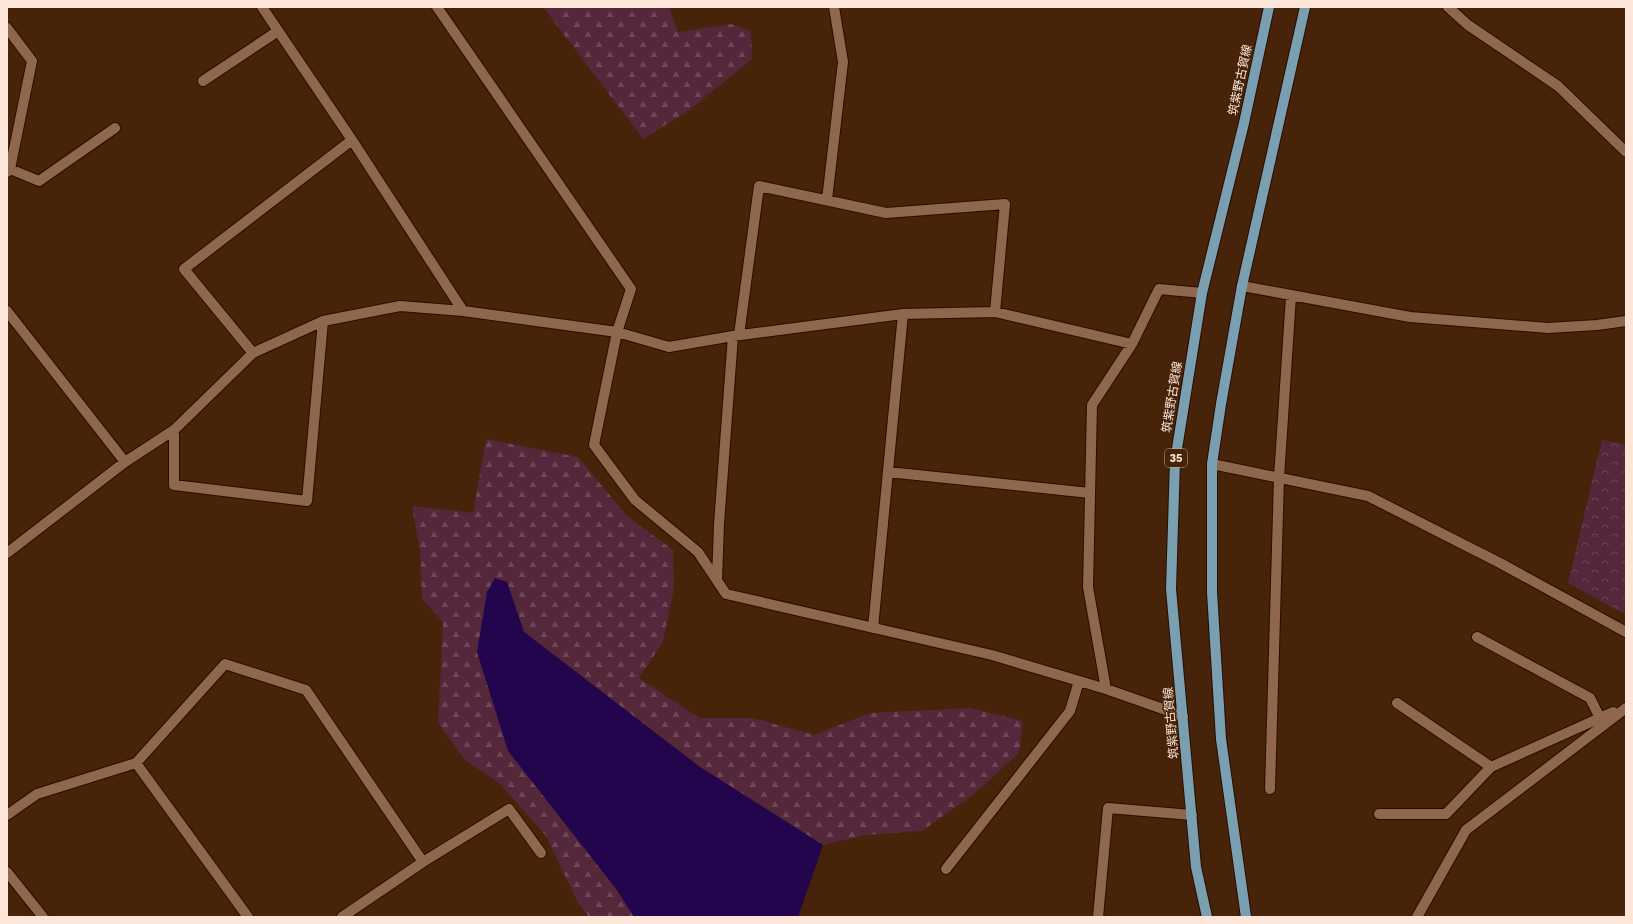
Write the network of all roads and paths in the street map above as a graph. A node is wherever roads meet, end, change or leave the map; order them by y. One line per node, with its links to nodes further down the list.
1 (262, 7): 8 (street)
2 (437, 7): 24 (street)
3 (834, 7): 14 (street)
4 (1269, 7): 16 (main road, 筑紫野古賀線 / 35)
5 (1305, 7): 15 (main road)
6 (1448, 7): 12 (street)
7 (7, 28): 13 (street)
8 (278, 31): 9 (street); 11 (street)
9 (203, 81)
10 (115, 128): 13 (street)
11 (352, 140): 19 (street); 27 (street)
12 (1626, 152)
13 (8, 170)
14 (827, 200): 20 (street); 25 (street)
15 (1242, 286): 17 (street); 30 (main road)
16 (1202, 293): 26 (street); 43 (main road, 筑紫野古賀線 / 35)
17 (1290, 296): 23 (street); 32 (street)
18 (7, 311): 29 (street)
19 (463, 311): 22 (street); 24 (street)
20 (995, 312): 21 (street); 26 (street)
21 (903, 314): 25 (street); 31 (street)
22 (323, 321): 27 (street); 28 (street)
23 (1626, 321)
24 (617, 332): 25 (street); 35 (street)
25 (736, 336): 35 (street)
26 (1132, 344): 33 (street)
27 (253, 353): 28 (street)
28 (174, 430): 29 (street)
29 (125, 462): 34 (street)
30 (1212, 464): 32 (street); 60 (main road)
31 (888, 472): 33 (street); 36 (street)
32 (1279, 478): 37 (street); 47 (street)
33 (1090, 494): 40 (street)
34 (7, 553)
35 (717, 580): 36 (street)
36 (873, 628): 39 (street)
37 (1626, 632)
38 (1477, 637): 44 (street)
39 (1079, 681): 40 (street); 53 (street)
40 (1106, 689): 43 (street)
41 (1397, 703): 46 (street)
42 (1626, 707): 44 (street); 61 (street)
43 (1183, 716): 50 (main road, 筑紫野古賀線 / 35)
44 (1600, 718): 46 (street)
45 (136, 763): 49 (street); 52 (street); 56 (street)
46 (1491, 767): 48 (street)
47 (1270, 789)
48 (1378, 814)
49 (7, 815)
50 (1192, 816): 58 (street); 59 (main road, 筑紫野古賀線 / 35)
51 (541, 853): 52 (street)
52 (423, 862): 57 (street)
53 (946, 869)
54 (7, 872): 55 (street)
55 (43, 917)
56 (248, 917)
57 (342, 917)
58 (1098, 917)
59 (1207, 917)
60 (1246, 917)
61 (1417, 917)

